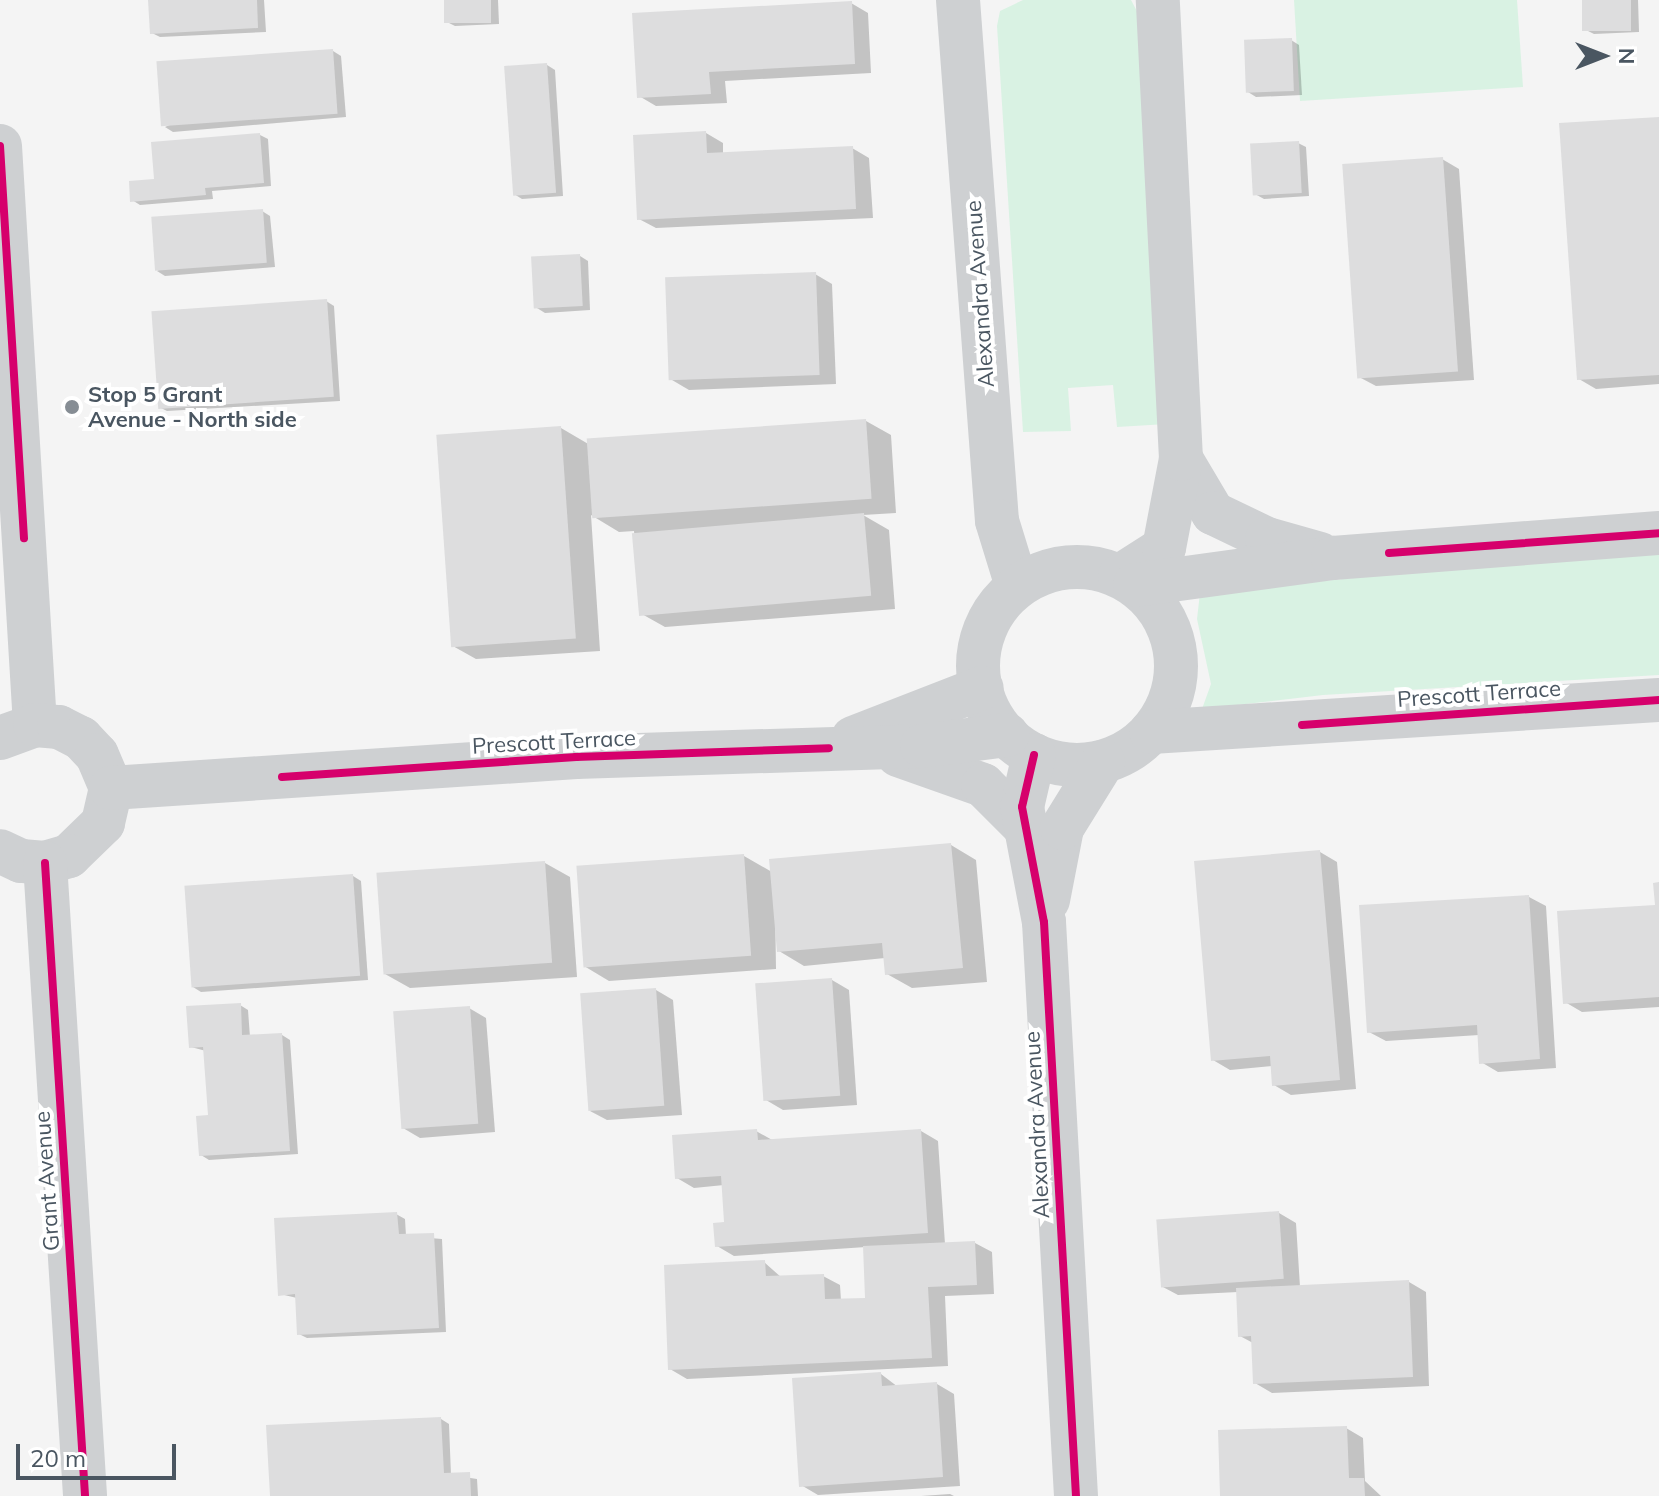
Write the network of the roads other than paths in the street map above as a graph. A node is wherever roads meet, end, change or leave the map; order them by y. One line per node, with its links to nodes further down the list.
1 (958, 0): 8 (street, Alexandra Avenue)
2 (1158, 0): 4 (street)
3 (0, 146): 11 (street)
4 (1181, 459): 6 (street); 7 (street)
5 (1659, 533): 6 (street)
6 (1333, 558): 7 (street)
7 (1128, 581): 8 (street); 12 (street)
8 (1017, 586): 9 (street)
9 (982, 688): 13 (street); 15 (street, Prescott Terrace)
10 (1659, 700): 12 (street, Prescott Terrace)
11 (18, 732): 17 (street)
12 (1151, 732): 16 (street)
13 (1020, 745): 14 (street, Prescott Terrace); 16 (street); 18 (street, Alexandra Avenue)
14 (873, 747): 15 (street, Prescott Terrace); 18 (street)
15 (829, 748): 17 (street, Prescott Terrace)
16 (1103, 762): 21 (street, Alexandra Avenue)
17 (111, 788): 20 (street)
18 (1025, 827): 21 (street, Alexandra Avenue)
19 (0, 851): 20 (street)
20 (45, 863): 22 (street, Grant Avenue)
21 (1044, 922): 23 (street, Alexandra Avenue)
22 (85, 1496)
23 (1076, 1496)

